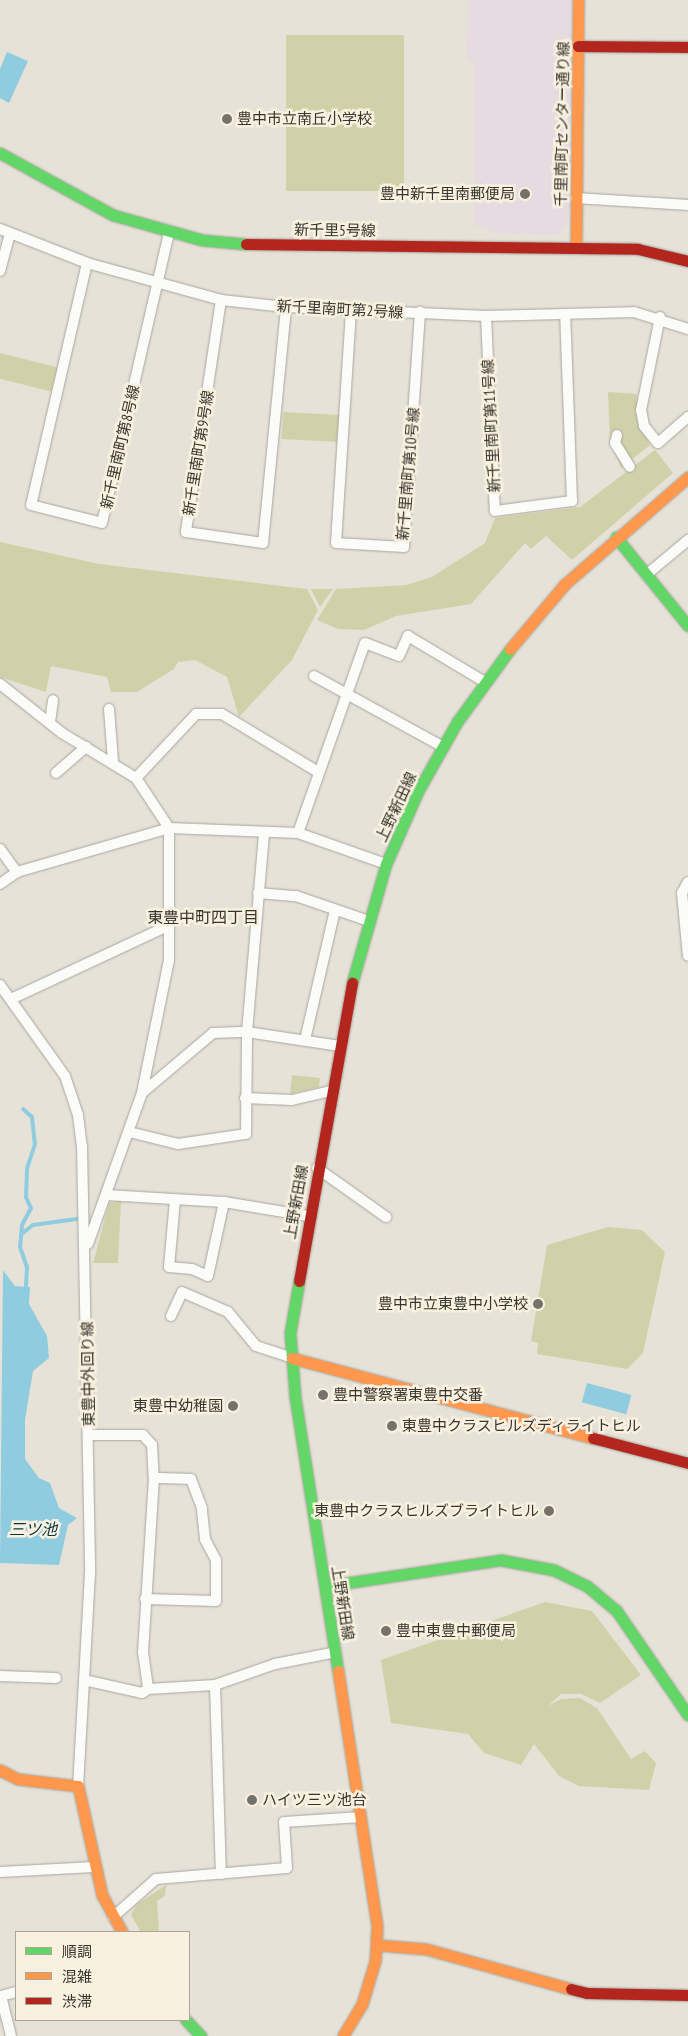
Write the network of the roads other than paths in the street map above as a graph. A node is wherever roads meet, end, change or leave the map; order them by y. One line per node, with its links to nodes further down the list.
1 (578, 0): 2 (street, 千里南町センター通り線)
2 (578, 46): 3 (street); 5 (street, 千里南町センター通り線)
3 (688, 47)
4 (0, 153): 8 (street, 新千里5号線)
5 (576, 198): 6 (street); 9 (street, 千里南町センター通り線)
6 (688, 205)
7 (5, 231): 11 (street, 新千里南町第2号線); 12 (street)
8 (169, 233): 9 (street, 新千里5号線); 13 (street, 新千里南町第8号線)
9 (576, 248): 10 (street, 新千里5号線)
10 (688, 261)
11 (87, 263): 13 (street, 新千里南町第2号線); 13 (street, 新千里南町第8号線)
12 (0, 271)
13 (158, 283): 14 (street, 新千里南町第2号線)
14 (222, 300): 15 (street, 新千里南町第2号線); 15 (street, 新千里南町第9号線)
15 (286, 307): 16 (street, 新千里南町第2号線)
16 (351, 311): 17 (street, 新千里南町第2号線); 17 (street, 新千里南町第10号線)
17 (420, 312): 19 (street, 新千里南町第2号線)
18 (565, 314): 19 (street, 新千里南町第2号線); 19 (street, 新千里南町第11号線); 20 (street, 新千里南町第2号線)
19 (486, 316)
20 (660, 317): 21 (street, 新千里南町第2号線); 22 (street)
21 (688, 329)
22 (688, 418)
23 (617, 435): 24 (street)
24 (630, 467)
25 (688, 476): 26 (street, 上野新田線)
26 (616, 537): 28 (street); 31 (street, 上野新田線)
27 (688, 540): 28 (street)
28 (646, 575): 29 (street)
29 (688, 626)
30 (314, 676): 33 (street)
31 (485, 682): 33 (street); 38 (street, 上野新田線)
32 (0, 684): 36 (street)
33 (349, 692): 38 (street); 40 (street)
34 (53, 700): 36 (street)
35 (109, 710): 39 (street)
36 (50, 722): 37 (street)
37 (86, 746): 39 (street); 41 (street)
38 (443, 747): 47 (street, 上野新田線)
39 (113, 761): 42 (street)
40 (318, 772): 42 (street); 45 (street)
41 (56, 773)
42 (136, 778): 43 (street)
43 (170, 828): 44 (street); 48 (street); 54 (street)
44 (264, 833): 45 (street); 51 (street)
45 (298, 833): 47 (street)
46 (0, 849): 48 (street)
47 (386, 864): 53 (street, 上野新田線)
48 (17, 872): 50 (street)
49 (688, 882): 55 (street)
50 (0, 884)
51 (258, 893): 52 (street); 58 (street)
52 (335, 910): 53 (street); 59 (street)
53 (368, 921): 60 (street, 上野新田線)
54 (170, 925): 57 (street); 62 (street)
55 (688, 956)
56 (0, 985): 57 (street, 東豊中外回り線)
57 (11, 999): 71 (street, 東豊中外回り線)
58 (247, 1032): 59 (street); 62 (street); 63 (street)
59 (305, 1040): 60 (street)
60 (340, 1046): 61 (street, 上野新田線)
61 (330, 1091): 63 (street); 65 (street, 上野新田線)
62 (142, 1093): 64 (street)
63 (245, 1098): 64 (street)
64 (129, 1132): 66 (street)
65 (317, 1168): 69 (street, 上野新田線); 70 (street)
66 (106, 1195): 67 (street); 71 (street)
67 (175, 1200): 68 (street); 68 (street)
68 (224, 1202): 69 (street)
69 (308, 1216): 73 (street, 上野新田線)
70 (386, 1217)
71 (86, 1249): 74 (street, 東豊中外回り線)
72 (171, 1316): 73 (street)
73 (292, 1358): 75 (street); 77 (street, 上野新田線)
74 (89, 1435): 76 (street); 82 (street, 東豊中外回り線)
75 (688, 1463)
76 (154, 1478): 78 (street); 78 (street)
77 (326, 1586): 79 (street, 上野新田線); 85 (street)
78 (145, 1598): 84 (street)
79 (336, 1652): 83 (street); 88 (street, 上野新田線)
80 (0, 1676): 81 (street)
81 (56, 1678)
82 (84, 1680): 84 (street); 87 (street, 東豊中外回り線)
83 (215, 1684): 84 (street); 91 (street)
84 (148, 1689)
85 (688, 1715)
86 (0, 1770): 87 (street)
87 (78, 1786): 89 (street)
88 (361, 1818): 91 (street); 94 (street, 上野新田線)
89 (94, 1866): 90 (street); 92 (street)
90 (0, 1872)
91 (221, 1874): 92 (street)
92 (113, 1917): 93 (street)
93 (121, 1931)
94 (378, 1945): 96 (street); 100 (street, 上野新田線)
95 (15, 1992): 98 (street)
96 (688, 1995)
97 (187, 2021): 99 (street)
98 (11, 2036)
99 (201, 2036)
100 (343, 2036)

